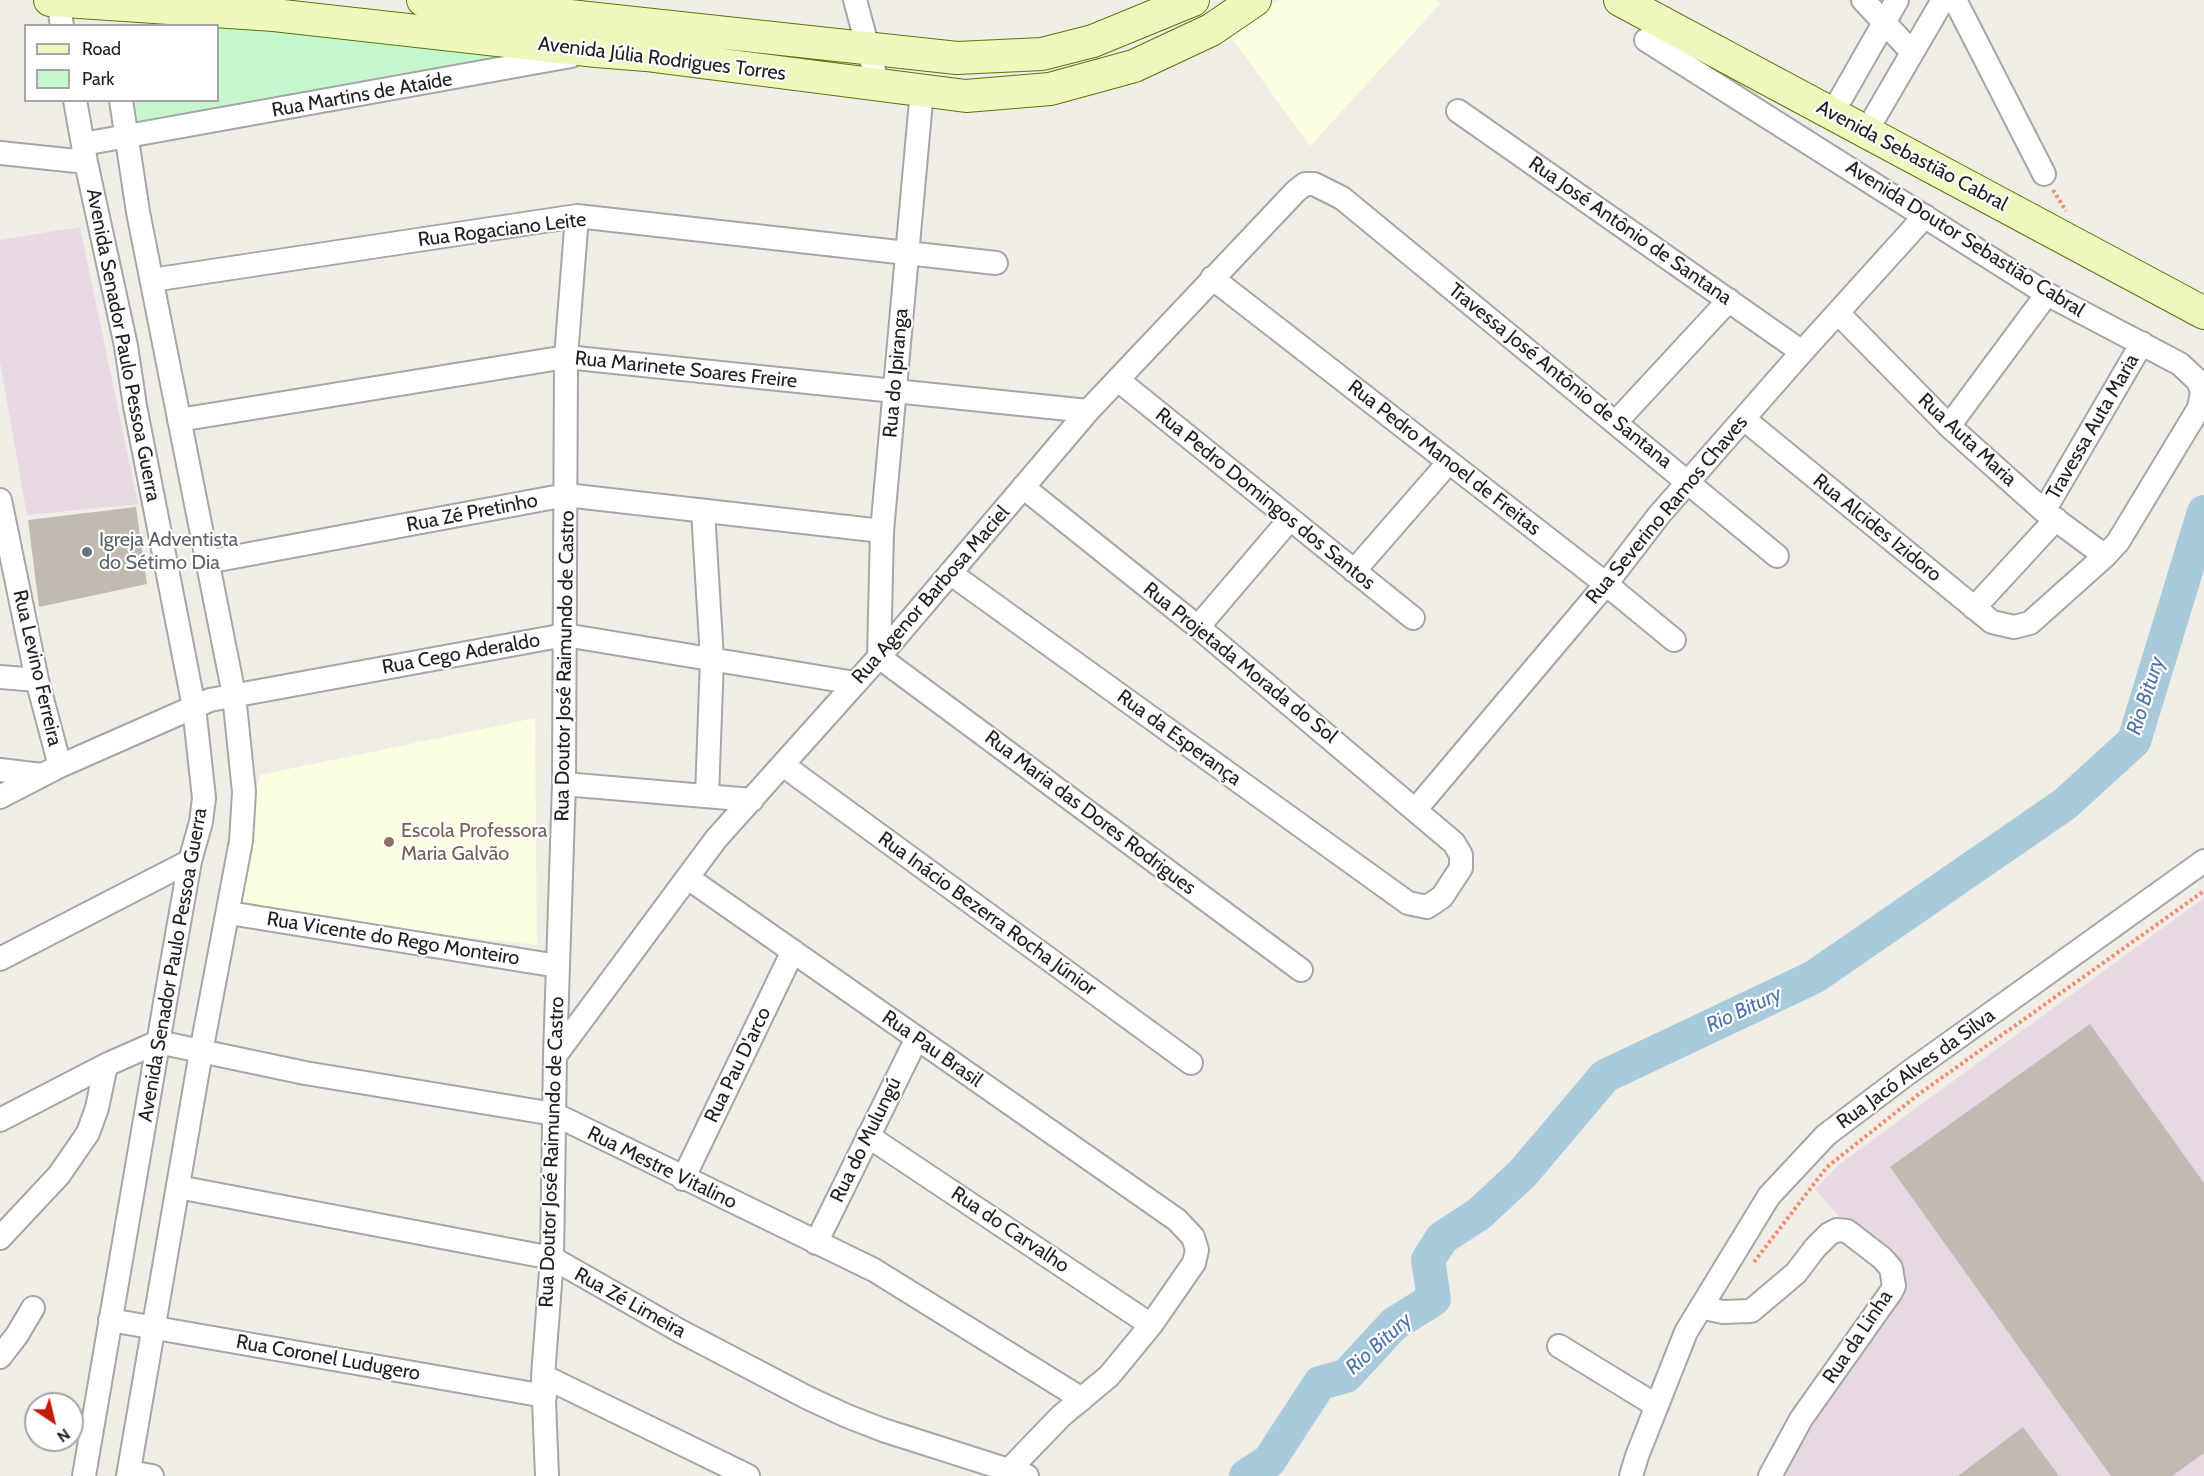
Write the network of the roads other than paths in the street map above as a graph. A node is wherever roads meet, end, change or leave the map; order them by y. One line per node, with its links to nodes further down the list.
1 (50, 0): 2 (main road, Avenida Júlia Rodrigues Torres)
2 (58, 0): 12 (main road, Avenida Júlia Rodrigues Torres); 14 (street)
3 (423, 0): 16 (main road, Avenida Júlia Rodrigues Torres)
4 (855, 0): 18 (street)
5 (1255, 0): 15 (main road, Avenida Júlia Rodrigues Torres)
6 (1620, 0): 28 (main road, Avenida Sebastião Cabral)
7 (1863, 0): 13 (street)
8 (1897, 0): 13 (street)
9 (1943, 0): 20 (street)
10 (1955, 0): 33 (street)
11 (1191, 1): 15 (main road); 21 (main road, Avenida Júlia Rodrigues Torres)
12 (108, 10): 19 (main road, Avenida Júlia Rodrigues Torres)
13 (1884, 23): 20 (street); 28 (street)
14 (62, 24)
15 (1207, 32): 24 (main road, Avenida Júlia Rodrigues Torres)
16 (649, 40): 18 (main road, Avenida Júlia Rodrigues Torres); 19 (main road, Avenida Júlia Rodrigues Torres); 22 (main road, Avenida Júlia Rodrigues Torres)
17 (1646, 40): 30 (street, Avenida Doutor Sebastião Cabral)
18 (867, 48): 21 (main road, Avenida Júlia Rodrigues Torres); 22 (street)
19 (596, 51): 29 (street, Rua Martins de Ataíde)
20 (1912, 52): 28 (street)
21 (957, 58): 24 (main road)
22 (878, 84): 23 (main road, Avenida Júlia Rodrigues Torres)
23 (922, 90): 24 (main road, Avenida Júlia Rodrigues Torres); 37 (street, Rua do Ipiranga)
24 (957, 95)
25 (75, 102): 32 (street, Avenida Senador Paulo Pessoa Guerra)
26 (121, 102): 29 (street, Avenida Senador Paulo Pessoa Guerra)
27 (1458, 111): 42 (street, Rua José Antônio de Santana)
28 (1847, 121): 30 (street); 44 (main road, Avenida Sebastião Cabral)
29 (127, 138): 32 (street, Rua Martins de Ataíde); 40 (street, Avenida Senador Paulo Pessoa Guerra)
30 (1824, 151): 36 (street, Avenida Doutor Sebastião Cabral)
31 (0, 153): 32 (street, Rua Martins de Ataíde)
32 (85, 153): 47 (street, Avenida Senador Paulo Pessoa Guerra)
33 (2044, 174)
34 (1342, 198): 39 (street, Rua Agenor Barbosa Maciel); 55 (street, Travessa José Antônio de Santana)
35 (577, 216): 37 (street, Rua Rogaciano Leite); 40 (street, Rua Rogaciano Leite); 49 (street, Rua Doutor José Raimundo de Castro)
36 (1925, 216): 41 (street, Avenida Doutor Sebastião Cabral); 43 (street, Rua Severino Ramos Chaves)
37 (907, 253): 38 (street, Rua Rogaciano Leite); 51 (street, Rua do Ipiranga)
38 (996, 263)
39 (1212, 279): 50 (street, Rua Agenor Barbosa Maciel); 57 (street, Rua Pedro Manoel de Freitas)
40 (152, 280): 45 (street, Avenida Senador Paulo Pessoa Guerra)
41 (2047, 294): 46 (street, Avenida Doutor Sebastião Cabral); 56 (street)
42 (1729, 300): 48 (street, Rua José Antônio de Santana); 55 (street)
43 (1838, 313): 48 (street, Rua Severino Ramos Chaves); 56 (street, Rua Auta Maria)
44 (2204, 313)
45 (164, 342): 47 (street); 54 (street, Avenida Senador Paulo Pessoa Guerra)
46 (2142, 343): 63 (street, Travessa Auta Maria); 67 (street, Avenida Doutor Sebastião Cabral)
47 (126, 346): 83 (street, Avenida Senador Paulo Pessoa Guerra)
48 (1802, 352): 53 (street, Rua Severino Ramos Chaves)
49 (566, 357): 51 (street, Rua Marinete Soares Freire); 54 (street, Rua Marinete Soares Freire); 60 (street, Rua Doutor José Raimundo de Castro)
50 (1118, 380): 52 (street, Rua Agenor Barbosa Maciel); 64 (street, Rua Pedro Domingos dos Santos)
51 (894, 391): 52 (street, Rua Marinete Soares Freire); 65 (street, Rua do Ipiranga)
52 (1088, 411): 59 (street, Rua Agenor Barbosa Maciel)
53 (1744, 419): 58 (street, Rua Severino Ramos Chaves); 72 (street, Rua Alcides Izidoro)
54 (179, 420): 68 (street, Avenida Senador Paulo Pessoa Guerra)
55 (1616, 422): 58 (street, Travessa José Antônio de Santana)
56 (1949, 426): 63 (street, Rua Auta Maria)
57 (1449, 462): 69 (street); 71 (street, Rua Pedro Manoel de Freitas)
58 (1688, 482): 66 (street, Travessa José Antônio de Santana); 71 (street, Rua Severino Ramos Chaves)
59 (1023, 488): 70 (street, Rua Agenor Barbosa Maciel); 74 (street, Rua Projetada Morada do Sol)
60 (566, 495): 62 (street, Rua Zé Pretinho); 68 (street, Rua Zé Pretinho); 75 (street, Rua Doutor José Raimundo de Castro)
61 (0, 500): 80 (street, Rua Levino Ferreira)
62 (703, 511): 65 (street, Rua Zé Pretinho); 78 (street)
63 (2050, 515): 67 (street, Rua Auta Maria); 72 (street, Travessa Auta Maria)
64 (1290, 519): 69 (street, Rua Pedro Domingos dos Santos); 74 (street)
65 (882, 531): 77 (street, Rua do Ipiranga)
66 (1777, 556)
67 (2105, 556): 72 (street, Rua Alcides Izidoro)
68 (207, 562): 82 (street, Avenida Senador Paulo Pessoa Guerra)
69 (1354, 571): 73 (street, Rua Pedro Domingos dos Santos)
70 (950, 573): 77 (street, Rua Agenor Barbosa Maciel); 92 (street, Rua da Esperança)
71 (1606, 584): 76 (street, Rua Pedro Manoel de Freitas); 91 (street, Rua Severino Ramos Chaves)
72 (1974, 608)
73 (1413, 618)
74 (1198, 627): 91 (street, Rua Projetada Morada do Sol)
75 (565, 635): 78 (street, Rua Cego Aderaldo); 82 (street, Rua Cego Aderaldo); 87 (street, Rua Doutor José Raimundo de Castro)
76 (1674, 640)
77 (879, 657): 81 (street, Rua Agenor Barbosa Maciel); 100 (street, Rua Maria das Dores Rodrigues)
78 (712, 659): 81 (street, Rua Cego Aderaldo); 89 (street)
79 (0, 676): 80 (street)
80 (37, 680): 86 (street, Rua Levino Ferreira)
81 (855, 683): 84 (street, Rua Agenor Barbosa Maciel)
82 (234, 695): 83 (street, Rua Cego Aderaldo); 96 (street, Avenida Senador Paulo Pessoa Guerra)
83 (202, 703): 86 (street, Rua Cego Aderaldo); 93 (street, Avenida Senador Paulo Pessoa Guerra)
84 (783, 765): 90 (street, Rua Agenor Barbosa Maciel); 105 (street, Rua Inácio Bezerra Rocha Júnior)
85 (0, 770): 86 (street)
86 (51, 770): 88 (street, Rua Cego Aderaldo)
87 (564, 784): 89 (street); 99 (street, Rua Doutor José Raimundo de Castro)
88 (0, 796)
89 (707, 796): 90 (street)
90 (752, 800): 95 (street, Rua Agenor Barbosa Maciel)
91 (1416, 809): 92 (street, Rua Projetada Morada do Sol)
92 (1454, 843)
93 (190, 861): 98 (street); 102 (street, Avenida Senador Paulo Pessoa Guerra)
94 (2204, 861): 124 (street, Rua Jacó Alves da Silva)
95 (688, 878): 97 (street, Rua Pau Brasil); 104 (street, Rua Agenor Barbosa Maciel)
96 (229, 913): 99 (street, Rua Vicente do Rego Monteiro); 103 (street, Avenida Senador Paulo Pessoa Guerra)
97 (793, 951): 101 (street, Rua Pau Brasil); 110 (street, Rua Pau D'arco)
98 (0, 959)
99 (558, 966): 104 (street, Rua Doutor José Raimundo de Castro)
100 (1301, 970)
101 (916, 1038): 109 (street, Rua do Mulungú); 118 (street, Rua Pau Brasil)
102 (158, 1042): 103 (street, Rua Mestre Vitalino); 106 (street); 117 (street, Avenida Senador Paulo Pessoa Guerra)
103 (201, 1052): 107 (street, Rua Mestre Vitalino); 111 (street, Avenida Senador Paulo Pessoa Guerra)
104 (555, 1056): 107 (street, Rua Doutor José Raimundo de Castro)
105 (1191, 1063)
106 (106, 1065): 108 (street); 112 (street)
107 (554, 1114): 110 (street, Rua Mestre Vitalino); 114 (street, Rua Doutor José Raimundo de Castro)
108 (0, 1120)
109 (868, 1136): 113 (street, Rua do Mulungú); 118 (street, Rua do Carvalho)
110 (683, 1179): 113 (street, Rua Mestre Vitalino)
111 (178, 1187): 114 (street, Rua Zé Limeira); 119 (street, Avenida Senador Paulo Pessoa Guerra)
112 (0, 1238)
113 (816, 1243): 123 (street, Rua Mestre Vitalino)
114 (552, 1258): 122 (street, Rua Doutor José Raimundo de Castro); 125 (street, Rua Zé Limeira)
115 (33, 1308): 121 (street)
116 (1709, 1309): 132 (street, Rua da Linha)
117 (110, 1320): 119 (street, Rua Coronel Ludugero); 127 (street, Avenida Senador Paulo Pessoa Guerra)
118 (1152, 1325): 123 (street, Rua Pau Brasil)
119 (154, 1328): 122 (street, Rua Coronel Ludugero); 126 (street, Avenida Senador Paulo Pessoa Guerra)
120 (1559, 1346): 124 (street)
121 (0, 1357)
122 (544, 1386): 129 (street, Rua Doutor José Raimundo de Castro); 130 (street, Rua Coronel Ludugero)
123 (1082, 1399): 125 (street, Rua Pau Brasil)
124 (1657, 1406): 131 (street, Rua Jacó Alves da Silva)
125 (1018, 1473)
126 (129, 1474): 128 (street)
127 (84, 1476)
128 (152, 1476)
129 (547, 1476)
130 (748, 1476)
131 (1631, 1476)
132 (1770, 1476)

